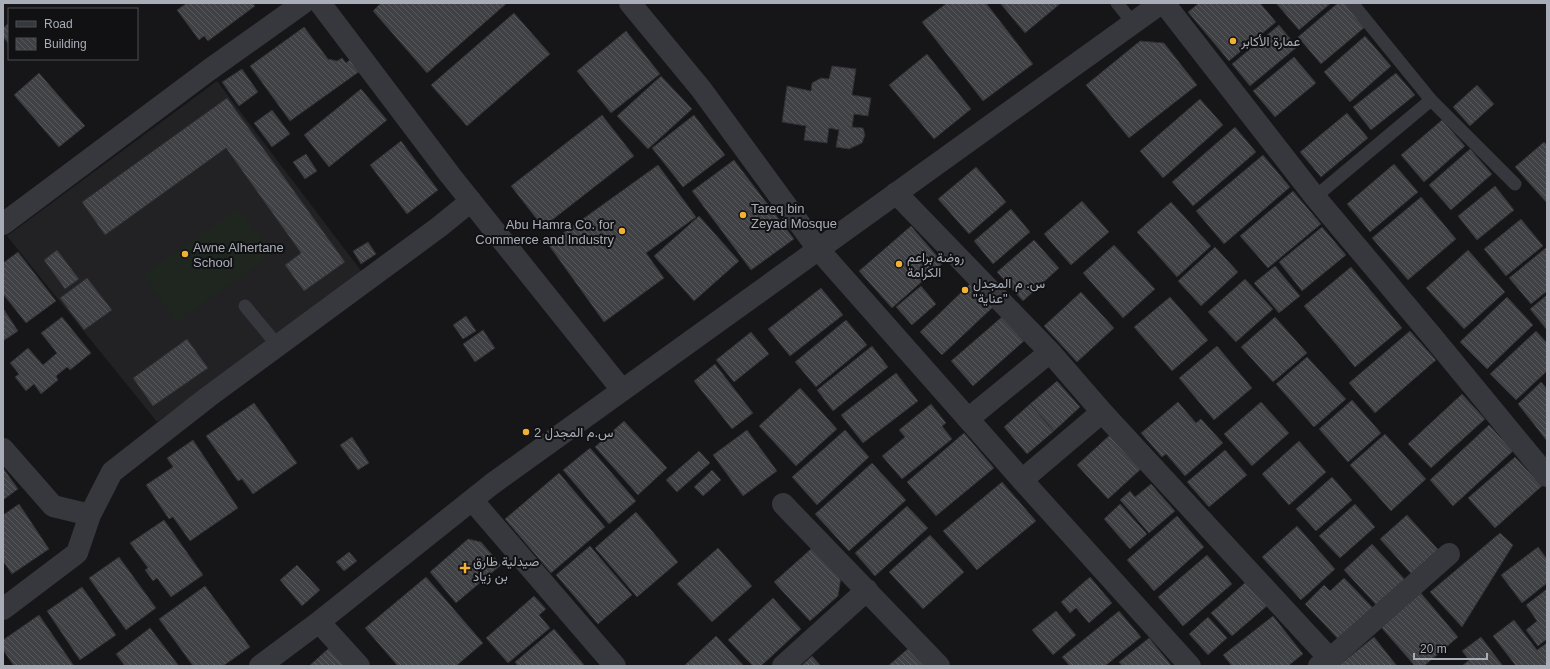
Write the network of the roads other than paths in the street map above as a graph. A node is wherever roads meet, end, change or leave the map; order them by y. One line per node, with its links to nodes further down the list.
1 (303, 3): 13 (street)
2 (320, 3): 12 (street)
3 (630, 3): 14 (street)
4 (1117, 3): 7 (lane)
5 (1162, 3): 7 (street); 11 (street)
6 (1352, 3): 8 (lane)
7 (1133, 23): 10 (street)
8 (1431, 100): 9 (lane); 11 (lane)
9 (1515, 184)
10 (896, 193): 14 (street); 17 (street)
11 (1315, 197): 22 (street)
12 (471, 201): 16 (street); 18 (street)
13 (3, 224)
14 (818, 249): 18 (street); 20 (street)
15 (246, 306): 16 (lane)
16 (278, 346): 26 (street)
17 (1050, 352): 19 (street); 20 (street)
18 (622, 390): 24 (street)
19 (1102, 412): 23 (street); 31 (street)
20 (968, 419): 23 (street)
21 (3, 448): 26 (street)
22 (1547, 476)
23 (1022, 480): 37 (street)
24 (472, 500): 30 (street); 34 (street)
25 (783, 504): 28 (street)
26 (90, 515): 29 (street)
27 (1449, 554): 31 (street)
28 (867, 590): 35 (street); 36 (street)
29 (3, 608)
30 (319, 622): 32 (street); 33 (street)
31 (1325, 662)
32 (260, 666)
33 (359, 666)
34 (614, 666)
35 (783, 666)
36 (939, 666)
37 (1190, 666)

